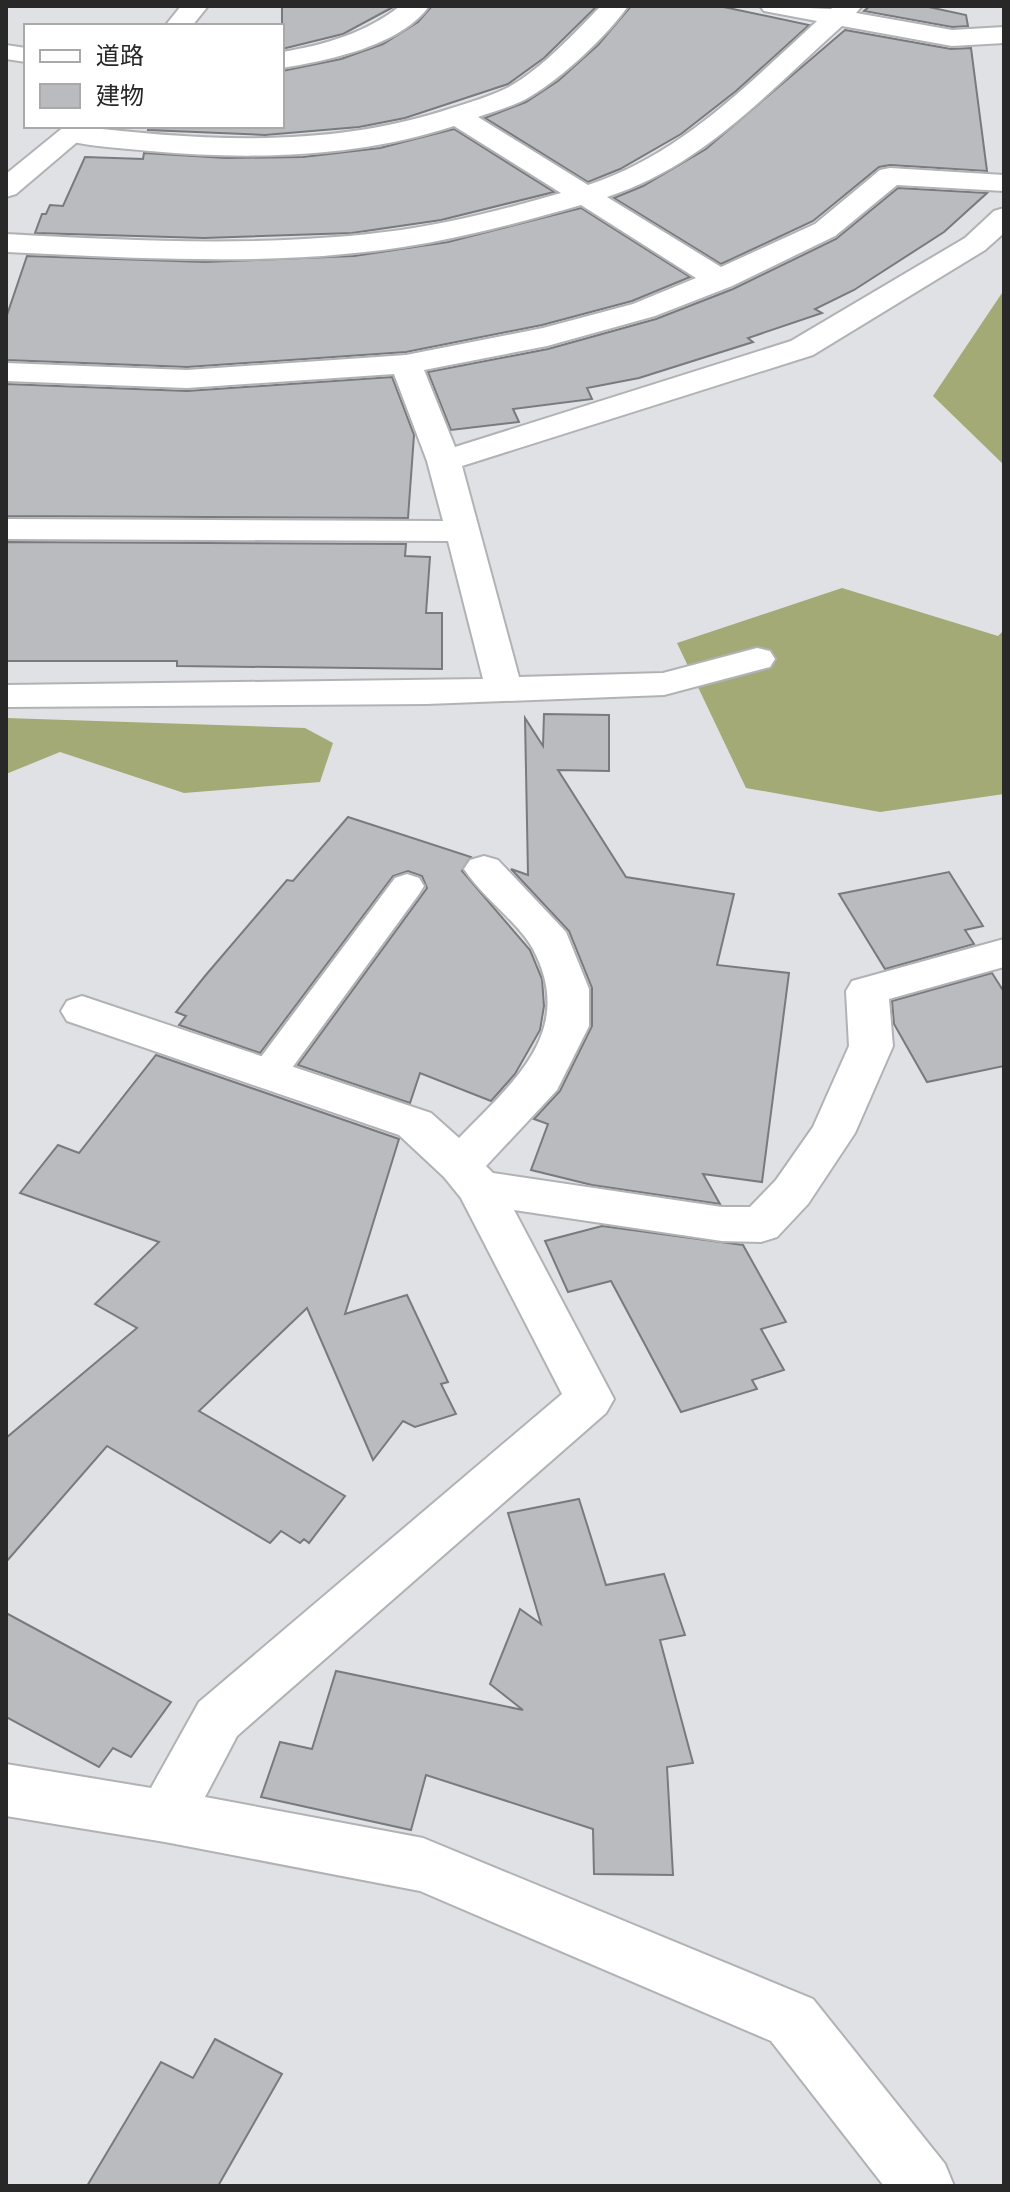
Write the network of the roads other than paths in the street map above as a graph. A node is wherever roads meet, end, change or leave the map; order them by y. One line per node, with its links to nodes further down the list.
1 (195, 6): 6 (street)
2 (416, 6): 8 (street)
3 (615, 6): 9 (street)
4 (773, 6): 5 (street)
5 (841, 12): 7 (street); 13 (street)
6 (180, 24)
7 (1002, 38)
8 (284, 60)
9 (457, 116): 10 (street); 13 (street)
10 (78, 130): 12 (street)
11 (1004, 183): 16 (street)
12 (6, 188)
13 (584, 195): 15 (street); 16 (street)
14 (1004, 217): 19 (street)
15 (6, 243)
16 (721, 280): 17 (street)
17 (406, 364): 18 (street); 19 (street)
18 (6, 372)
19 (444, 461): 21 (street)
20 (6, 529): 21 (street)
21 (461, 531): 23 (street)
22 (757, 659): 23 (street)
23 (504, 689): 24 (street)
24 (6, 696)
25 (484, 869): 30 (street)
26 (407, 886): 29 (lane)
27 (1004, 953): 30 (street)
28 (82, 1011): 29 (street)
29 (268, 1074): 30 (street)
30 (470, 1177): 32 (street)
31 (6, 1790): 32 (street)
32 (165, 1816): 33 (street)
33 (923, 2186)

